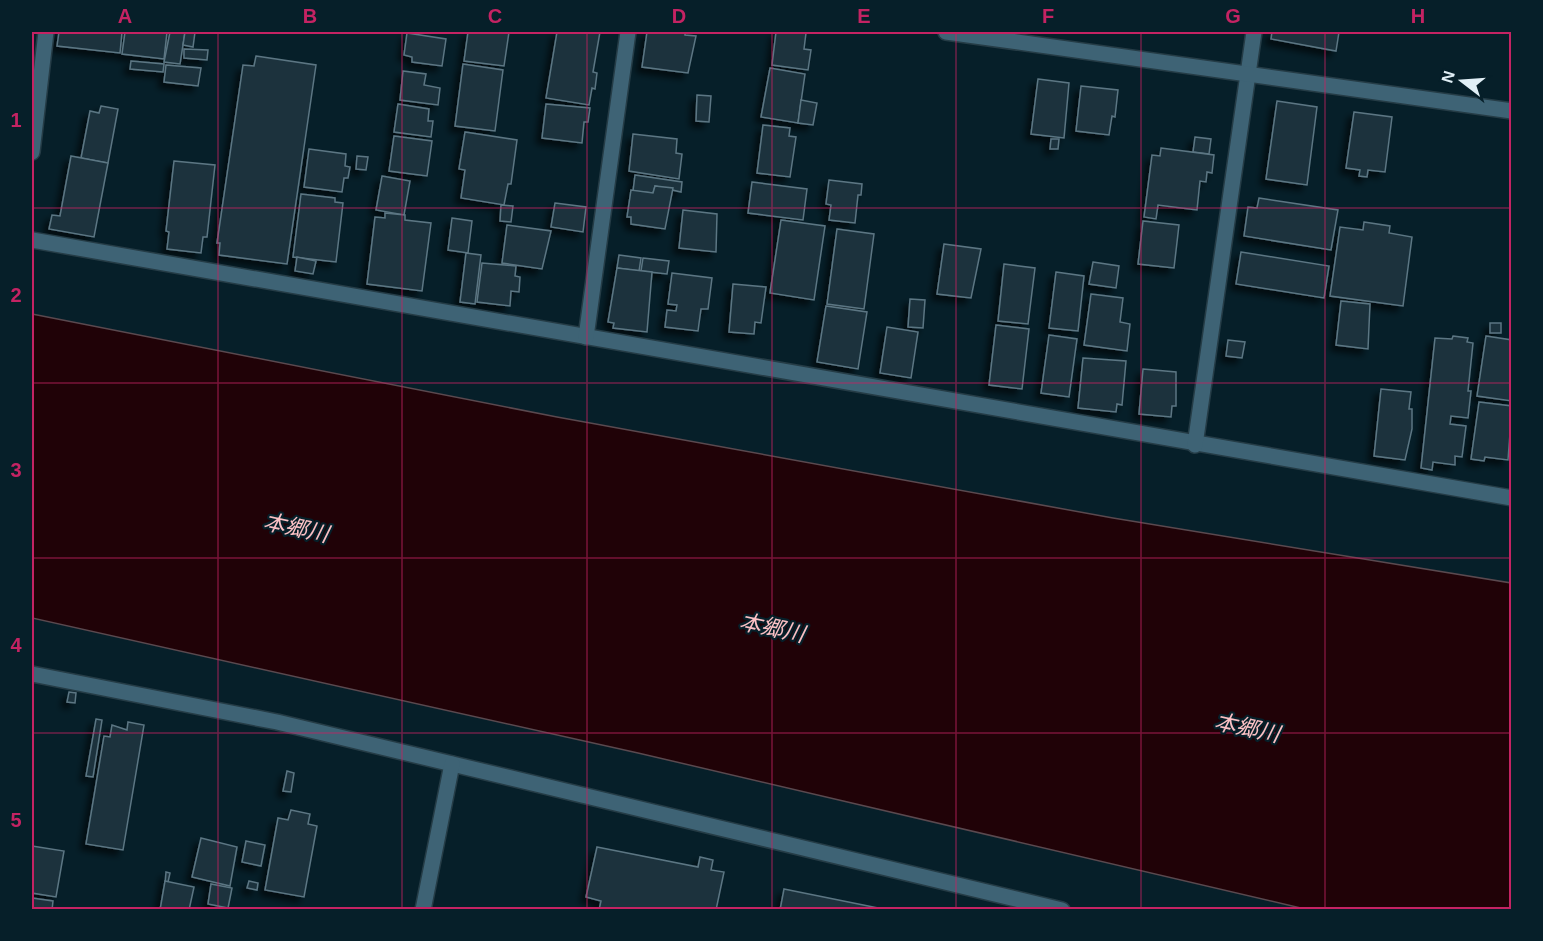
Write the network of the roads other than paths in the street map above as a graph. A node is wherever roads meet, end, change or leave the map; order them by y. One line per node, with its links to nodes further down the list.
1 (46, 32): 7 (street)
2 (628, 32): 9 (street)
3 (946, 32): 5 (street)
4 (1254, 32): 5 (street)
5 (1248, 74): 6 (street); 10 (street)
6 (1512, 111)
7 (32, 152)
8 (32, 240): 9 (street)
9 (586, 337): 10 (street)
10 (1195, 445): 11 (street)
11 (1512, 498)
12 (32, 674): 13 (street)
13 (452, 764): 14 (street); 15 (street)
14 (423, 909)
15 (1062, 909)

